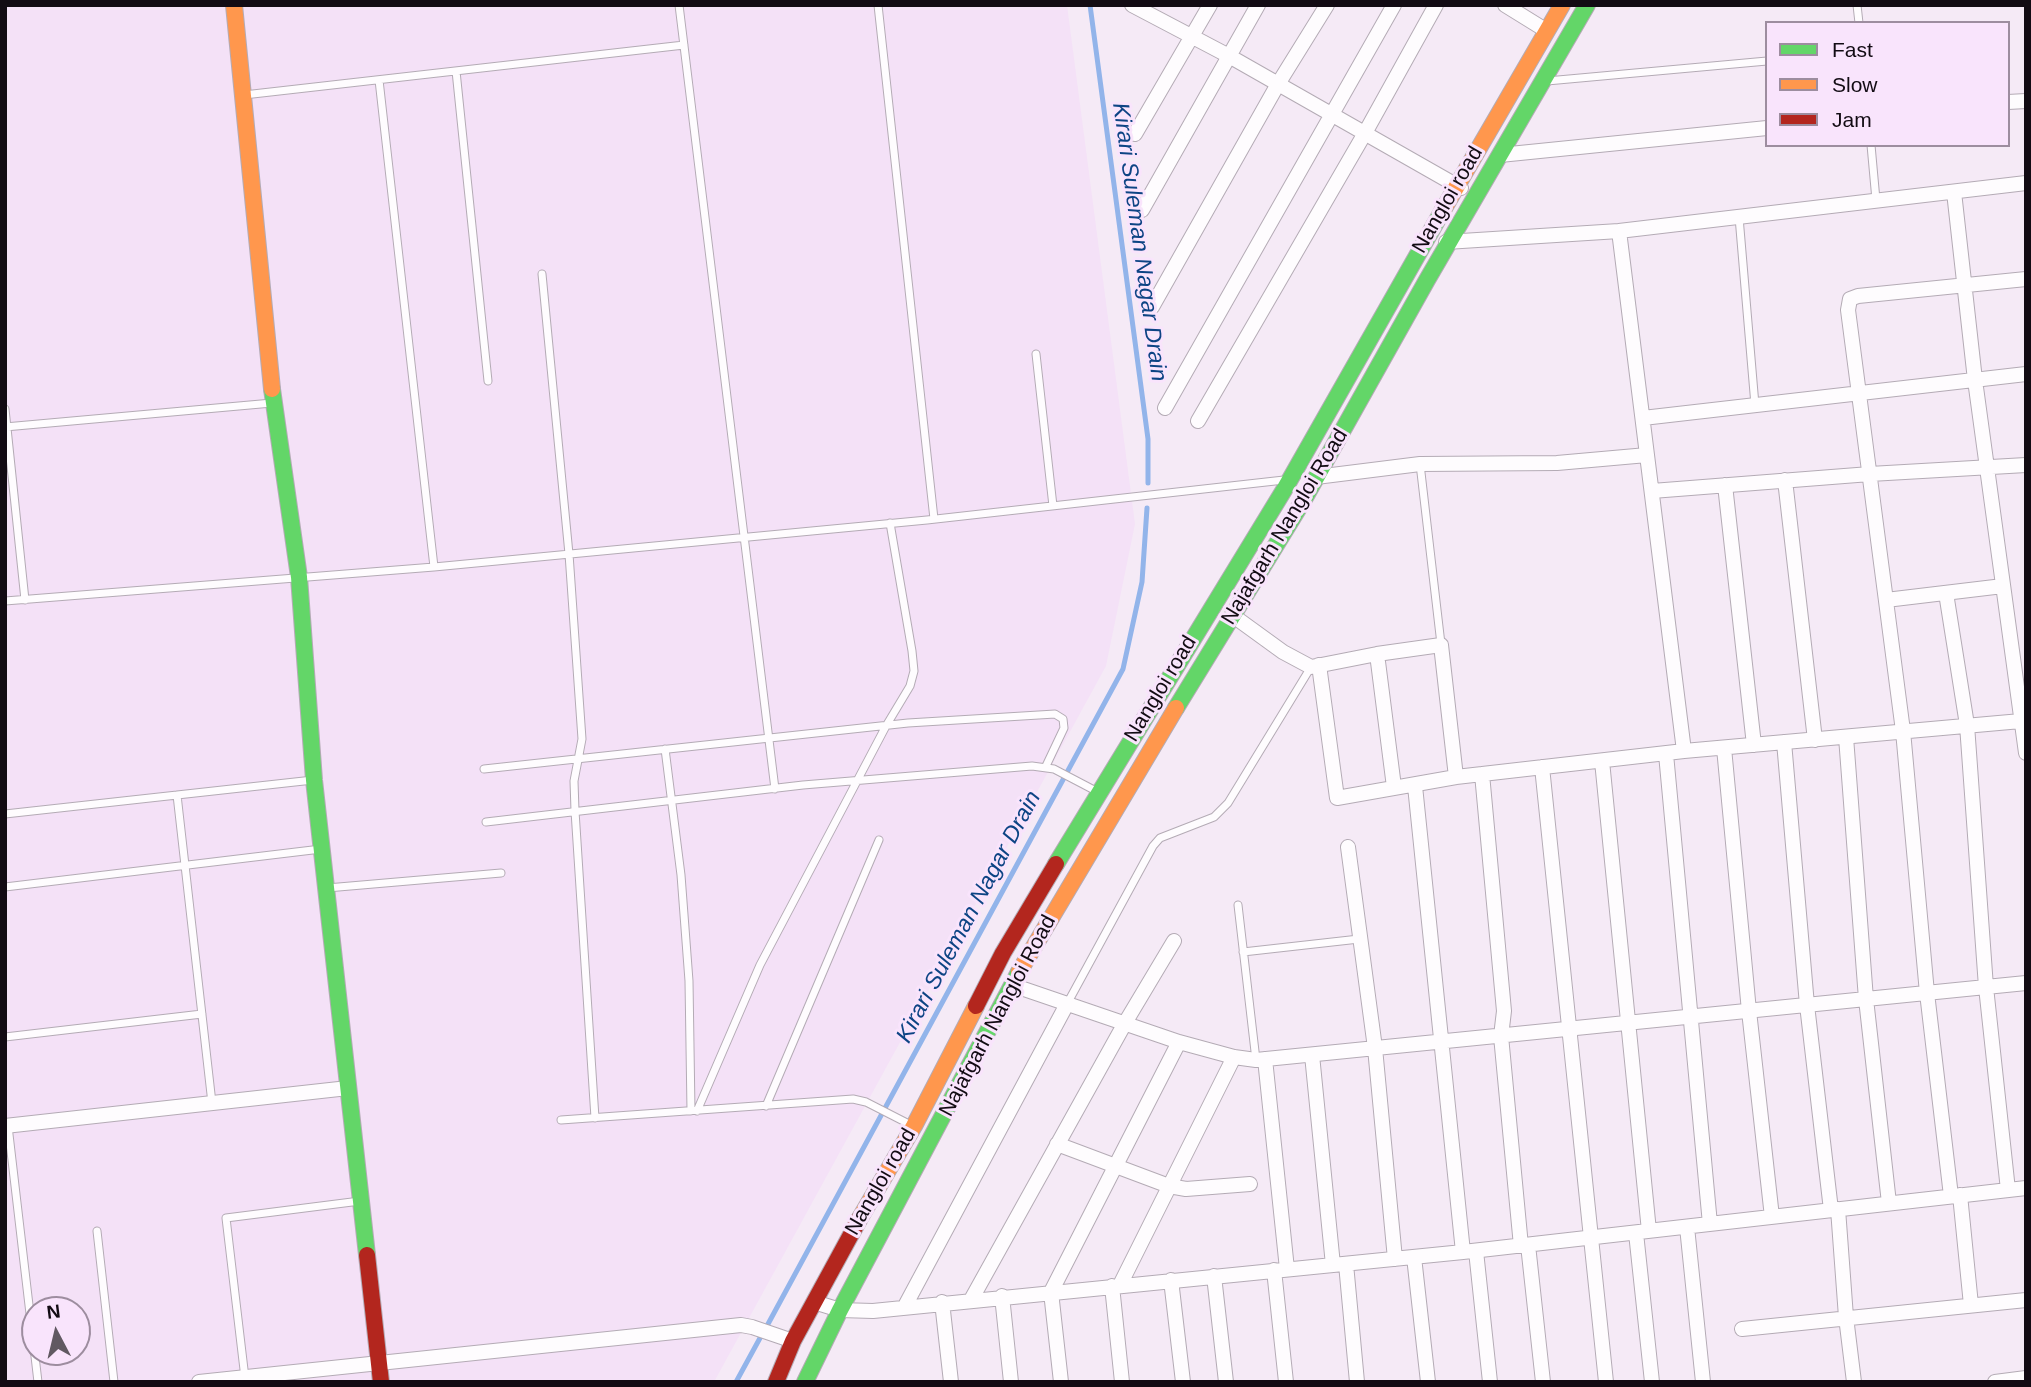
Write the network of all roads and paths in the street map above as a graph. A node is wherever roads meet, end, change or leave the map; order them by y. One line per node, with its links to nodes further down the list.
1 (234, 5): 22 (main road)
2 (679, 5): 15 (lane)
3 (878, 5): 66 (lane)
4 (1210, 5): 14 (street)
5 (1258, 5): 16 (street)
6 (1327, 5): 21 (street)
7 (1394, 5): 23 (street)
8 (1436, 5): 26 (street)
9 (1505, 5): 13 (street)
10 (1562, 5): 13 (main road, Nangloi road)
11 (1587, 5): 20 (main road, Najafgarh Nangloi Road)
12 (1141, 7): 14 (street)
13 (1546, 31): 30 (main road, Nangloi road)
14 (1192, 37): 16 (street); 25 (street)
15 (684, 45): 18 (lane); 68 (lane)
16 (1229, 56): 21 (street); 34 (street)
17 (1765, 61): 20 (lane)
18 (456, 71): 19 (lane); 46 (lane)
19 (379, 80): 22 (lane); 70 (lane)
20 (1543, 82): 28 (main road, Najafgarh Nangloi Road)
21 (1279, 84): 23 (street); 42 (street)
22 (244, 95): 48 (main road)
23 (1331, 114): 26 (street); 50 (street)
24 (1765, 128): 28 (street)
25 (1135, 134)
26 (1365, 134): 30 (street); 53 (street)
27 (1871, 147): 33 (lane)
28 (1500, 155): 32 (main road, Najafgarh Nangloi Road)
29 (2026, 183): 31 (street)
30 (1456, 186): 32 (street); 37 (main road, Nangloi road)
31 (1954, 192): 33 (street); 41 (street)
32 (1476, 196): 38 (main road, Najafgarh Nangloi Road)
33 (1876, 201): 35 (street)
34 (1142, 210)
35 (1739, 217): 36 (street); 49 (lane)
36 (1619, 231): 38 (street); 52 (street)
37 (1426, 237): 38 (street); 61 (main road, Nangloi road)
38 (1449, 243): 60 (main road, Najafgarh Nangloi Road)
39 (542, 274): 69 (lane)
40 (2026, 279): 41 (street)
41 (1964, 286): 45 (street); 47 (street)
42 (1152, 306)
43 (1036, 354): 65 (lane)
44 (2026, 374): 45 (street)
45 (1975, 380): 47 (street); 58 (street)
46 (488, 381)
47 (1860, 393): 49 (street); 59 (street)
48 (272, 402): 54 (lane); 71 (main road)
49 (1755, 405): 52 (street)
50 (1165, 408)
51 (5, 410): 54 (lane)
52 (1643, 418): 55 (street)
53 (1198, 421)
54 (6, 426): 74 (lane)
55 (1647, 455): 56 (street); 64 (street)
56 (1420, 464): 60 (street); 78 (lane)
57 (2026, 465): 58 (street)
58 (1988, 467): 59 (street); 72 (street)
59 (1870, 474): 62 (street); 75 (street)
60 (1316, 477): 61 (lane); 77 (main road, Najafgarh Nangloi Road)
61 (1290, 479): 65 (lane); 108 (main road, Nangloi road)
62 (1785, 480): 63 (street); 88 (street)
63 (1725, 485): 64 (street); 91 (street)
64 (1652, 491): 94 (street)
65 (1053, 506): 66 (lane)
66 (934, 519): 67 (lane)
67 (890, 523): 68 (lane); 83 (lane)
68 (744, 537): 69 (lane); 87 (lane)
69 (569, 554): 70 (lane); 96 (lane)
70 (434, 567): 71 (lane)
71 (299, 577): 74 (lane); 103 (main road)
72 (2003, 586): 73 (street); 80 (street)
73 (1946, 593): 75 (street); 84 (street)
74 (25, 600): 76 (lane)
75 (1886, 600): 85 (street)
76 (5, 601)
77 (1232, 615): 81 (street); 126 (main road, Najafgarh Nangloi Road)
78 (1441, 645): 79 (street); 102 (street)
79 (1377, 654): 81 (street); 106 (street)
80 (2019, 661): 82 (street)
81 (1315, 666): 106 (street); 130 (lane)
82 (2021, 720): 84 (street); 90 (street)
83 (886, 726): 87 (lane); 98 (lane); 104 (lane)
84 (1966, 726): 85 (street); 127 (street)
85 (1903, 731): 86 (street); 128 (street)
86 (1846, 737): 88 (street); 129 (street)
87 (769, 738): 93 (lane); 107 (lane)
88 (1815, 740): 89 (street)
89 (1784, 742): 91 (street); 131 (street)
90 (2025, 743)
91 (1755, 745): 92 (street)
92 (1724, 748): 94 (street); 132 (street)
93 (665, 750): 96 (lane); 110 (lane)
94 (1684, 751): 95 (street)
95 (1666, 754): 97 (street); 134 (street)
96 (577, 759): 100 (lane); 111 (lane)
97 (1602, 761): 99 (street); 136 (street)
98 (1045, 766): 104 (lane); 108 (lane)
99 (1542, 767): 101 (street); 137 (street)
100 (484, 769)
101 (1482, 774): 102 (street); 138 (street)
102 (1456, 777): 105 (street)
103 (314, 779): 109 (lane); 116 (main road)
104 (859, 780): 107 (lane); 149 (lane)
105 (1415, 786): 106 (street); 141 (street)
106 (1394, 787)
107 (775, 789): 110 (lane)
108 (1098, 792): 153 (main road, Nangloi road)
109 (177, 795): 112 (lane); 117 (lane)
110 (672, 800): 111 (lane); 149 (lane)
111 (575, 811): 113 (lane); 150 (lane)
112 (5, 814)
113 (486, 822)
114 (880, 840): 148 (lane)
115 (1348, 847): 122 (street)
116 (322, 849): 117 (lane); 120 (main road)
117 (185, 866): 119 (lane); 133 (lane)
118 (501, 873): 120 (lane)
119 (5, 887)
120 (326, 888): 146 (main road)
121 (1238, 905): 124 (lane)
122 (1359, 939): 124 (lane); 142 (street)
123 (1174, 941): 135 (street)
124 (1244, 952): 145 (lane)
125 (2026, 983): 127 (street)
126 (1012, 985): 130 (street); 187 (main road, Najafgarh Nangloi Road)
127 (1986, 987): 128 (street); 159 (street)
128 (1927, 993): 129 (street); 160 (street)
129 (1866, 999): 131 (street); 162 (street)
130 (1067, 1004): 135 (street); 186 (street)
131 (1807, 1005): 132 (street); 163 (street)
132 (1749, 1011): 134 (street); 164 (street)
133 (202, 1014): 139 (lane); 147 (lane)
134 (1689, 1017): 136 (street); 165 (street)
135 (1125, 1023): 140 (street); 154 (street)
136 (1628, 1023): 137 (street); 168 (street)
137 (1568, 1029): 138 (street); 169 (street)
138 (1501, 1036): 141 (street); 170 (street)
139 (5, 1037)
140 (1179, 1042): 144 (street); 155 (street)
141 (1440, 1042): 142 (street); 171 (street)
142 (1375, 1048): 143 (street); 173 (street)
143 (1312, 1055): 145 (street); 174 (street)
144 (1234, 1058): 145 (street); 157 (street)
145 (1261, 1060): 175 (street)
146 (348, 1088): 147 (street); 161 (main road)
147 (212, 1103): 152 (street)
148 (766, 1105): 149 (lane); 153 (lane)
149 (694, 1111): 150 (lane)
150 (595, 1118): 151 (lane)
151 (561, 1121)
152 (7, 1126): 194 (lane)
153 (914, 1126): 183 (main road, Nangloi road)
154 (1057, 1144): 155 (street); 181 (street)
155 (1115, 1166): 157 (street); 179 (street)
156 (1250, 1184): 157 (street)
157 (1170, 1186): 178 (street)
158 (2026, 1188): 159 (street)
159 (2008, 1190): 160 (street)
160 (1955, 1196): 162 (street); 185 (street)
161 (361, 1201): 191 (main road); 193 (lane)
162 (1889, 1203): 163 (street)
163 (1834, 1210): 164 (street); 188 (street)
164 (1772, 1217): 165 (street)
165 (1710, 1224): 166 (street)
166 (1687, 1227): 168 (street); 213 (street)
167 (97, 1231): 195 (lane)
168 (1642, 1232): 169 (street); 212 (street)
169 (1592, 1238): 170 (street); 211 (street)
170 (1525, 1245): 171 (street); 210 (street)
171 (1470, 1252): 172 (street); 209 (street)
172 (1415, 1257): 173 (street); 208 (street)
173 (1395, 1259): 174 (street)
174 (1339, 1264): 175 (street); 207 (street)
175 (1280, 1270): 176 (street); 206 (street)
176 (1214, 1276): 177 (street); 205 (street)
177 (1171, 1280): 178 (street); 204 (street)
178 (1116, 1286): 179 (street); 203 (street)
179 (1051, 1292): 180 (street); 202 (street)
180 (1002, 1296): 181 (street); 201 (street)
181 (971, 1300): 184 (street)
182 (2026, 1300): 185 (street)
183 (814, 1303): 187 (street); 190 (main road, Nangloi road)
184 (942, 1303): 186 (street); 200 (street)
185 (1970, 1305): 188 (street)
186 (905, 1306): 187 (street)
187 (840, 1310): 199 (main road, Najafgarh Nangloi Road)
188 (1846, 1317): 189 (street); 214 (street)
189 (1742, 1329)
190 (793, 1340): 191 (street); 198 (main road, Nangloi road)
191 (379, 1363): 193 (street); 197 (main road)
192 (2026, 1378): 215 (street)
193 (245, 1379): 196 (street)
194 (38, 1382)
195 (114, 1382)
196 (199, 1382)
197 (381, 1382)
198 (776, 1382)
199 (805, 1382)
200 (951, 1382)
201 (1011, 1382)
202 (1061, 1382)
203 (1122, 1382)
204 (1183, 1382)
205 (1226, 1382)
206 (1286, 1382)
207 (1357, 1382)
208 (1428, 1382)
209 (1490, 1382)
210 (1543, 1382)
211 (1606, 1382)
212 (1653, 1382)
213 (1703, 1382)
214 (1854, 1382)
215 (1995, 1382)

